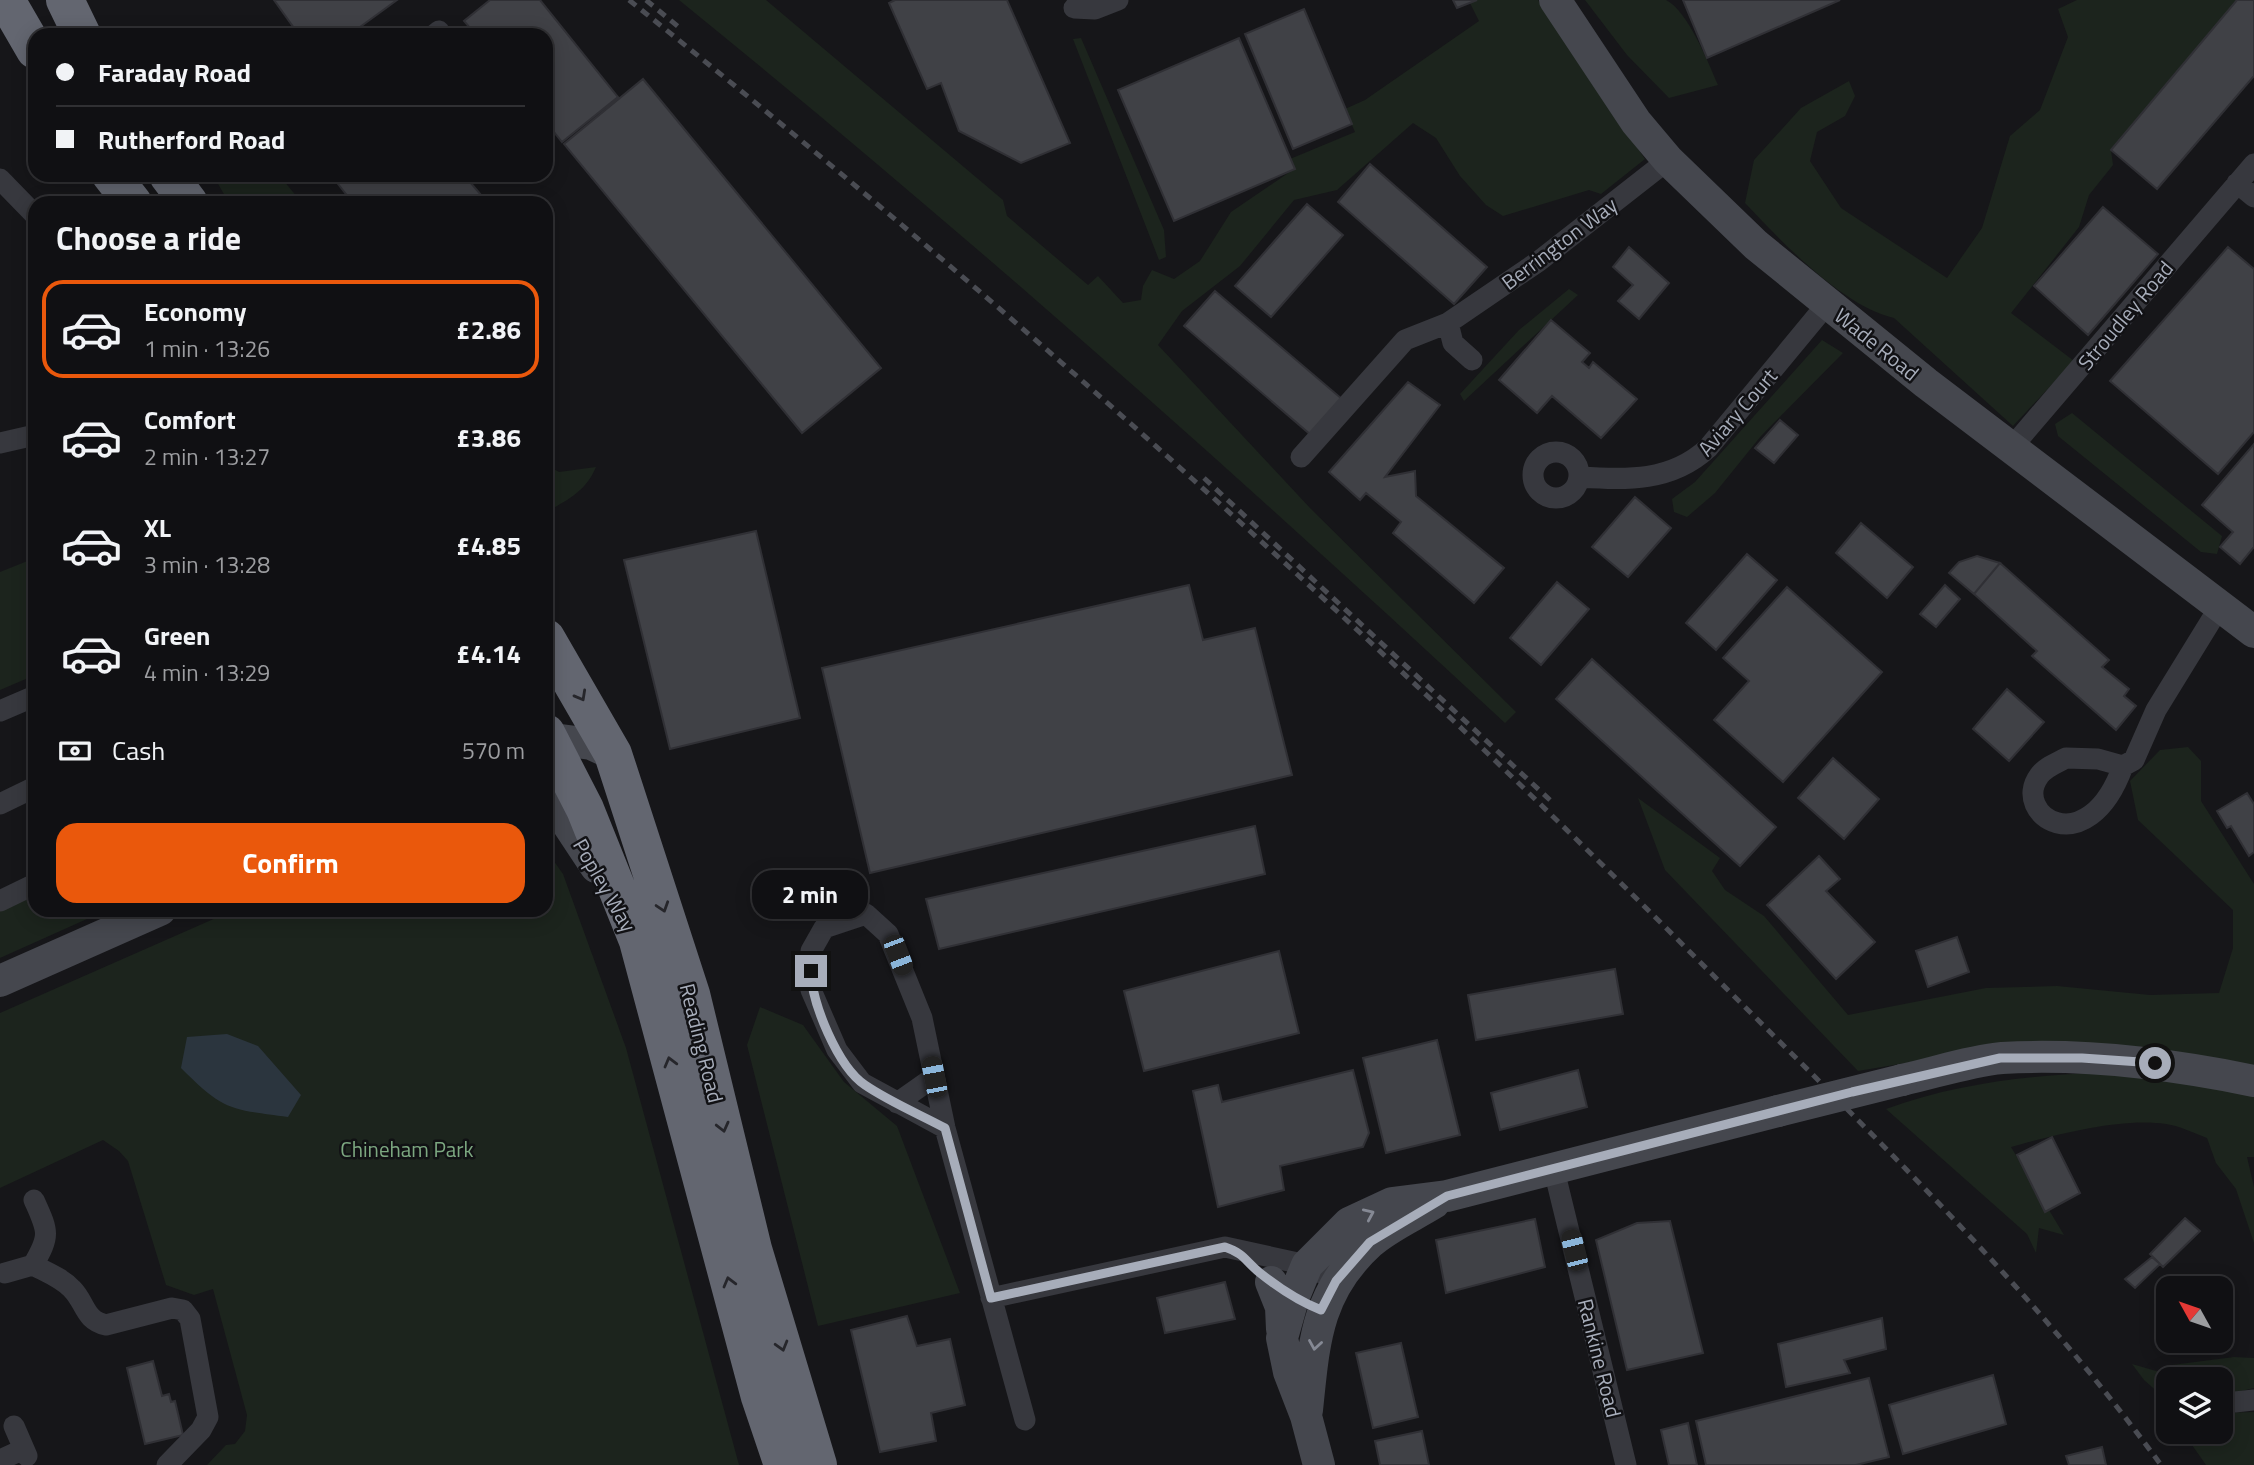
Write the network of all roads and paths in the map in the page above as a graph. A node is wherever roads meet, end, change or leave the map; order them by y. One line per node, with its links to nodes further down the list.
1 (6, 0): 7 (highway)
2 (65, 0): 6 (highway)
3 (1118, 0): 5 (street)
4 (1555, 0): 8 (street, Wade Road)
5 (1074, 8)
6 (79, 28)
7 (28, 38)
8 (1668, 160): 18 (street, Wade Road); 19 (street, Berrington Way)
9 (2254, 164): 13 (street, Stroudley Road)
10 (0, 179): 17 (street)
11 (116, 182): 14 (highway)
12 (173, 182): 15 (highway)
13 (2238, 183): 16 (street); 23 (street, Stroudley Road)
14 (128, 196)
15 (184, 196)
16 (2254, 197)
17 (28, 208)
18 (1827, 304): 23 (street, Wade Road); 25 (street, Aviary Court)
19 (1448, 323): 20 (street); 24 (street, Berrington Way)
20 (1472, 360)
21 (28, 437): 22 (street)
22 (0, 443)
23 (2012, 447): 26 (street, Wade Road)
24 (1301, 457)
25 (1580, 477)
26 (2220, 606): 27 (street, Wade Road); 36 (street)
27 (2254, 632)
28 (553, 650): 35 (highway, Reading Road, one-way to 35)
29 (28, 699): 31 (street)
30 (553, 702): 32 (highway)
31 (0, 711)
32 (553, 720)
33 (553, 740): 35 (street)
34 (553, 750): 43 (highway, Reading Road)
35 (613, 754): 62 (highway, Reading Road, one-way to 62)
36 (2123, 766)
37 (28, 790): 39 (street)
38 (553, 803): 43 (street, Popley Way)
39 (0, 804)
40 (28, 887): 41 (street)
41 (0, 901)
42 (144, 917): 44 (street)
43 (638, 941): 61 (highway, Reading Road, one-way to 43)
44 (0, 981)
45 (934, 1077): 47 (street); 47 (street); 48 (street)
46 (2254, 1081): 49 (street, bridge)
47 (897, 1103): 48 (street)
48 (945, 1128): 55 (street)
49 (1553, 1170): 50 (street); 64 (street, Rankine Road)
50 (1447, 1196): 54 (street, one-way to 50); 54 (street)
51 (34, 1200): 52 (street)
52 (33, 1265): 53 (street); 60 (street)
53 (5, 1273)
54 (1300, 1277): 55 (street); 56 (street, one-way to 56); 56 (street)
55 (991, 1298): 57 (street)
56 (1306, 1416): 63 (street)
57 (1025, 1420)
58 (15, 1426): 59 (street)
59 (0, 1460)
60 (167, 1465)
61 (783, 1465)
62 (818, 1465)
63 (1319, 1465)
64 (1626, 1465)

